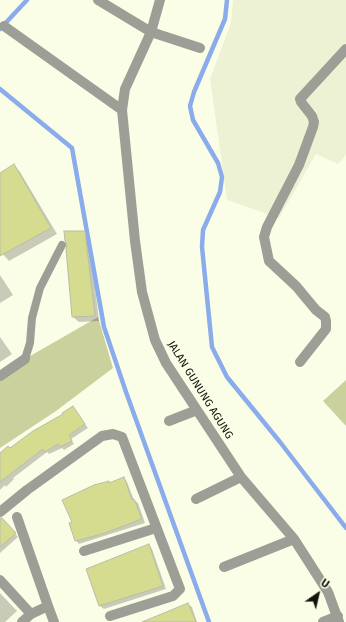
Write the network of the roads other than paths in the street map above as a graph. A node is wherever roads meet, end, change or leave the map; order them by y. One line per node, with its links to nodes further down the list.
1 (98, 0): 4 (street)
2 (160, 0): 4 (street, JALAN GUNUNG AGUNG)
3 (4, 26): 7 (street)
4 (151, 32): 5 (street); 7 (street, JALAN GUNUNG AGUNG)
5 (200, 48)
6 (346, 49): 10 (street)
7 (122, 110): 12 (street, JALAN GUNUNG AGUNG)
8 (62, 245): 9 (lane)
9 (25, 359): 11 (street)
10 (300, 362)
11 (0, 376)
12 (196, 410): 13 (street); 14 (street, JALAN GUNUNG AGUNG)
13 (169, 421)
14 (241, 477): 15 (street); 19 (street, JALAN GUNUNG AGUNG)
15 (196, 499)
16 (0, 512): 18 (street)
17 (17, 517): 23 (street)
18 (156, 528): 20 (street); 25 (street)
19 (294, 539): 21 (street); 26 (street, JALAN GUNUNG AGUNG)
20 (84, 551)
21 (224, 567)
22 (0, 580): 24 (street)
23 (48, 606): 24 (street); 28 (street)
24 (31, 614): 27 (street)
25 (110, 616)
26 (339, 619): 29 (street)
27 (22, 622)
28 (54, 622)
29 (323, 622)

